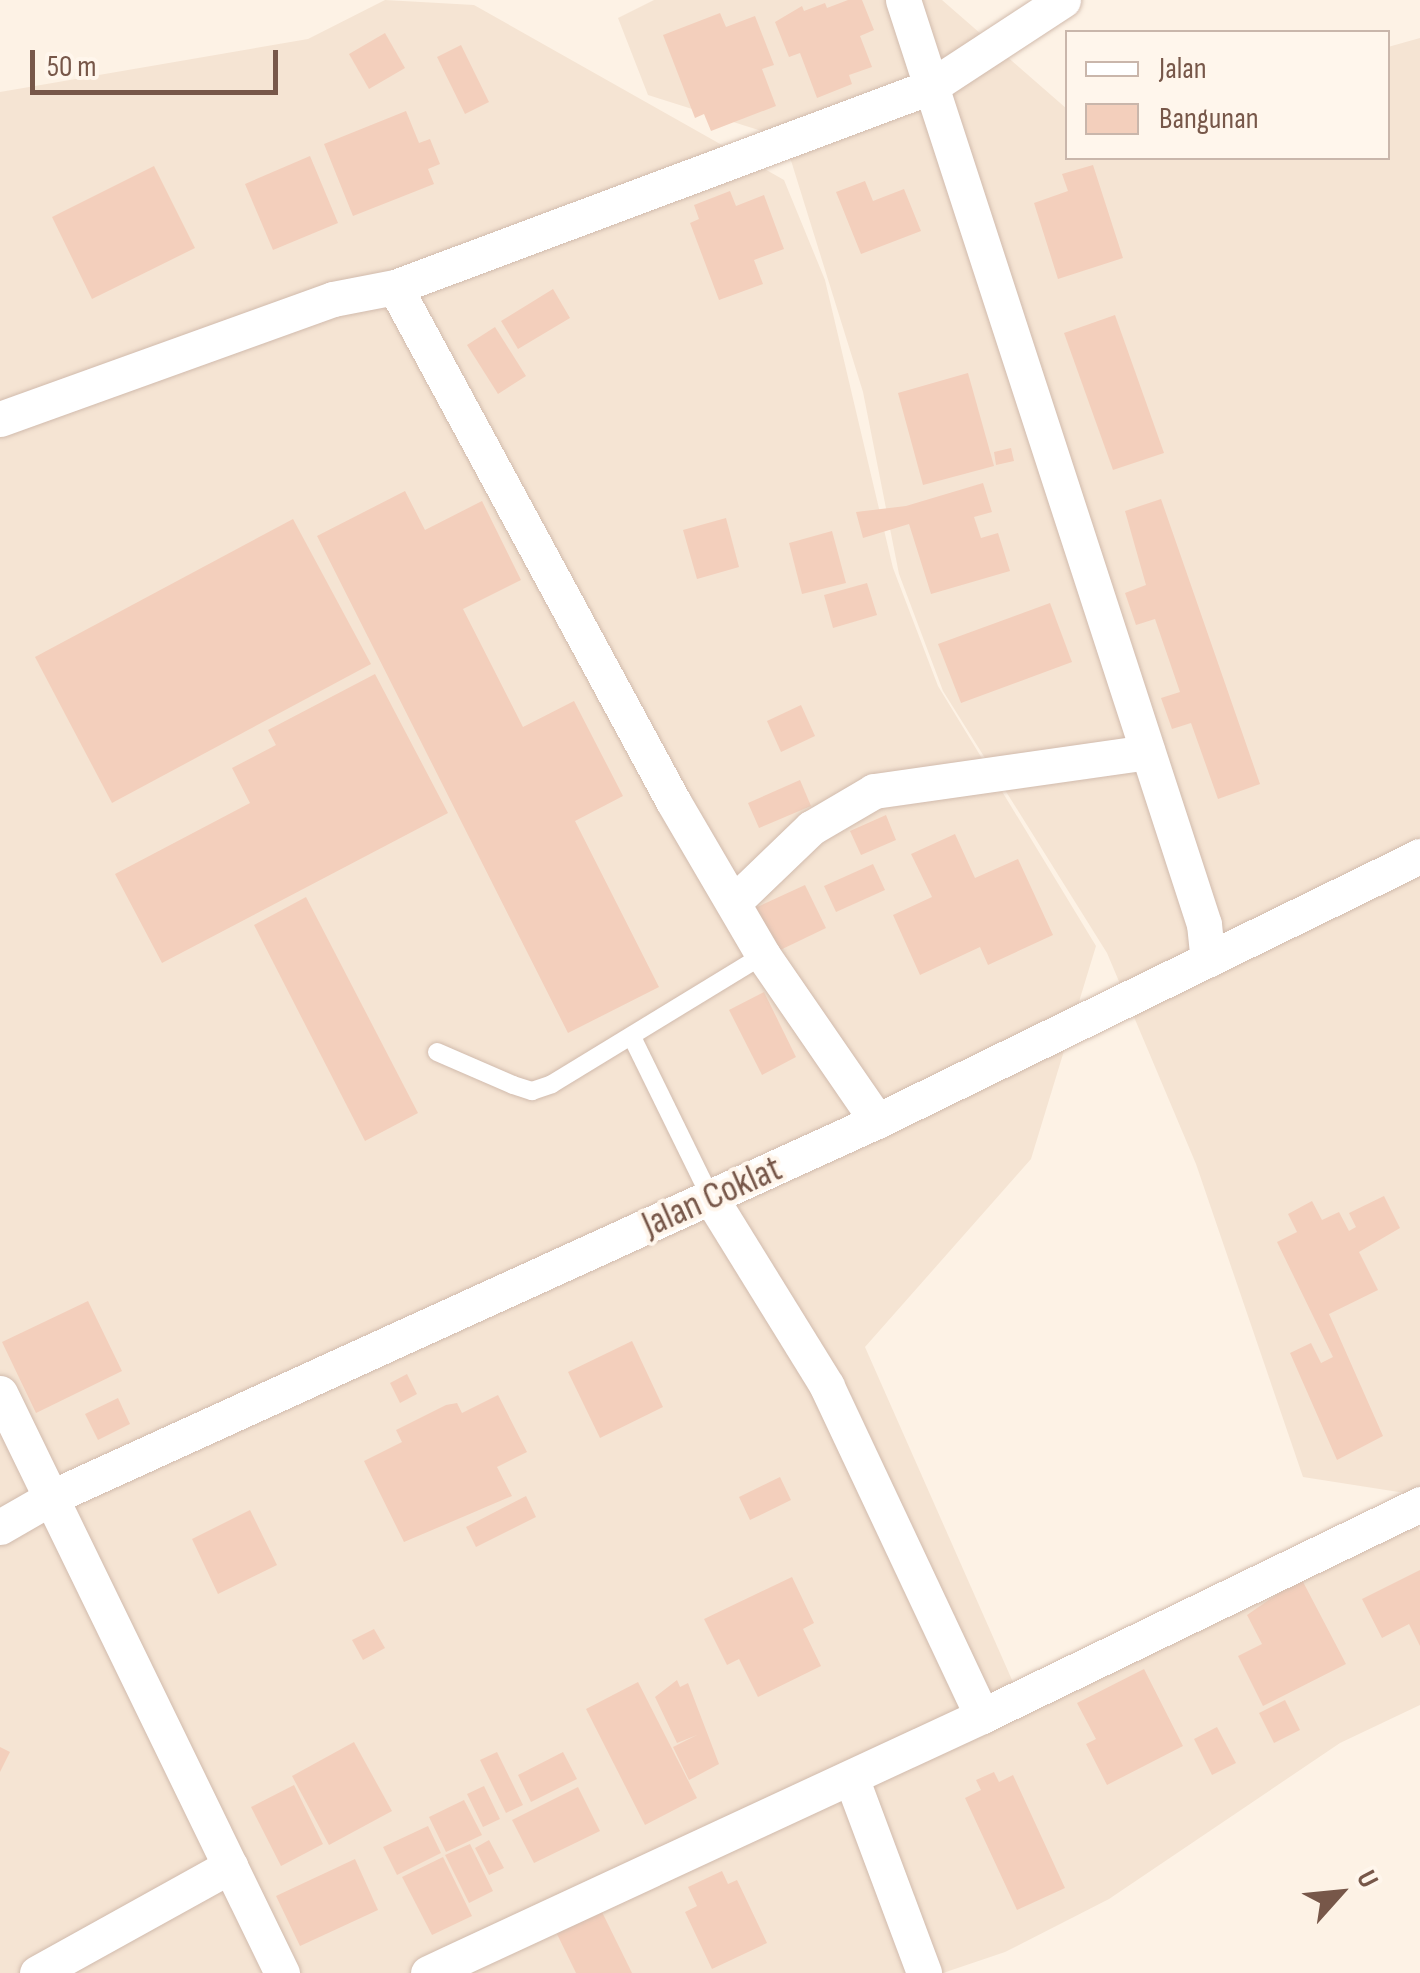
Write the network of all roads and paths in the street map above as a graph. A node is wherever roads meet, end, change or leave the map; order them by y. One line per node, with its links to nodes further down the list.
1 (904, 0): 3 (street)
2 (1063, 0): 3 (street)
3 (930, 88): 4 (street); 6 (street)
4 (395, 287): 5 (street); 8 (street)
5 (0, 418)
6 (1147, 752): 8 (street); 10 (street)
7 (1420, 856): 10 (street, Jalan Coklat)
8 (734, 902): 9 (street)
9 (763, 955): 11 (lane); 13 (street)
10 (1208, 960): 13 (street, Jalan Coklat)
11 (632, 1037): 12 (lane); 14 (lane)
12 (437, 1052)
13 (877, 1121): 14 (street, Jalan Coklat)
14 (711, 1198): 16 (street, Jalan Coklat); 19 (street)
15 (0, 1393): 16 (street)
16 (54, 1496): 18 (street, Jalan Coklat); 21 (street)
17 (1420, 1504): 19 (street)
18 (0, 1528)
19 (982, 1716): 20 (street)
20 (852, 1780): 24 (street); 25 (street)
21 (230, 1866): 22 (street); 23 (street)
22 (37, 1973)
23 (282, 1973)
24 (428, 1973)
25 (924, 1973)

